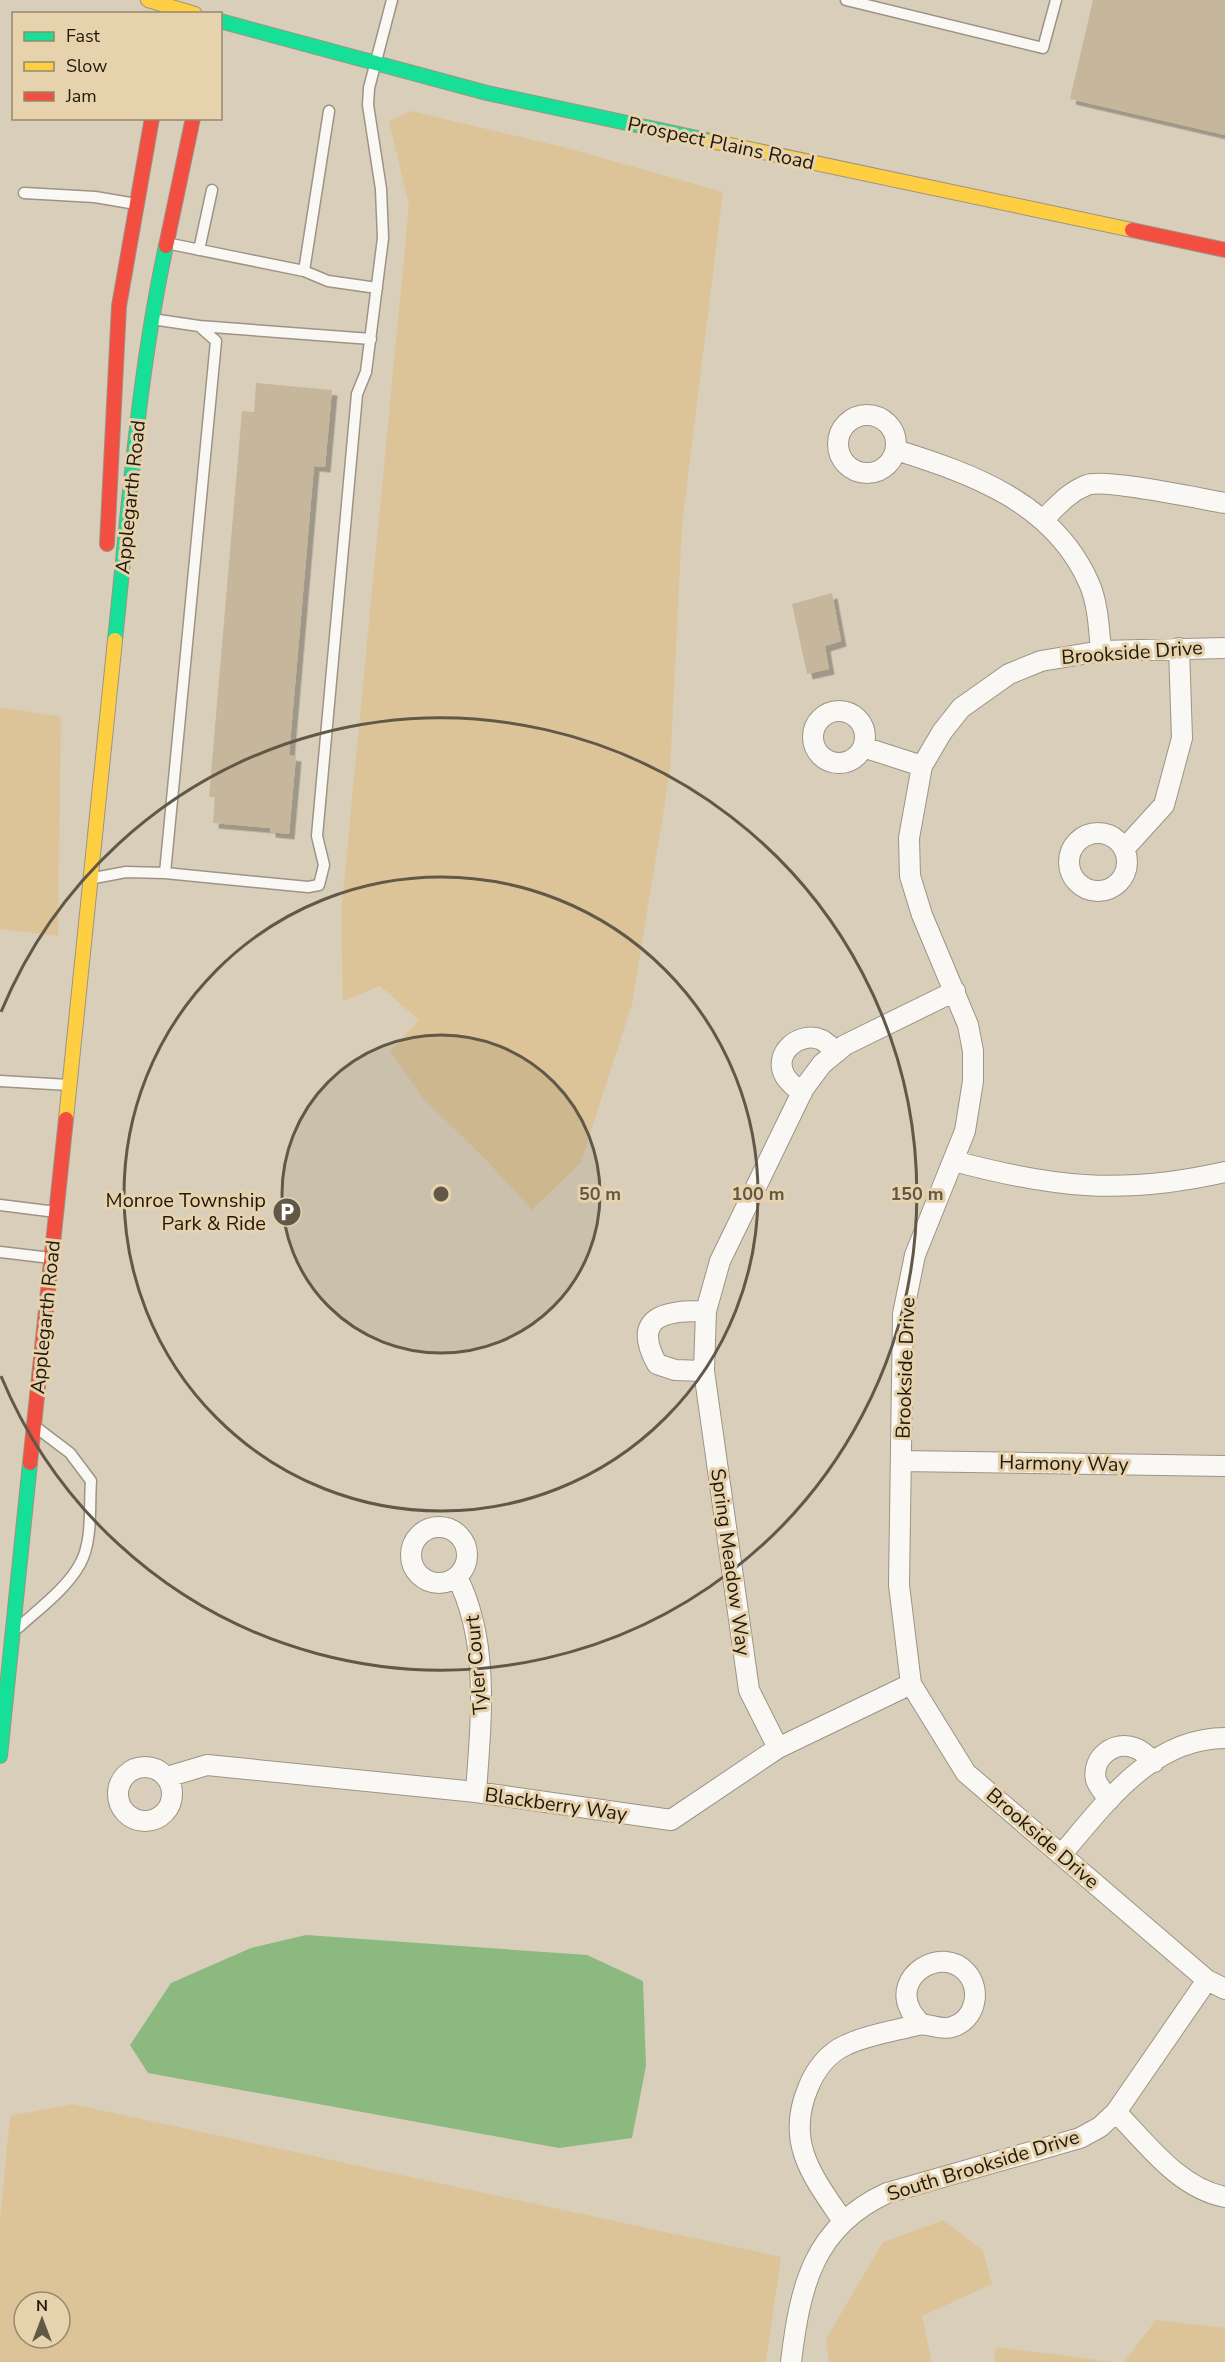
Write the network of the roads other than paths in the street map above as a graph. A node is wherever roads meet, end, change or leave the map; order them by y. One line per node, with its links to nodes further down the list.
1 (148, 0): 5 (main road)
2 (392, 0): 7 (lane)
3 (846, 0): 4 (lane)
4 (1056, 0)
5 (179, 7)
6 (222, 22): 7 (main road, Prospect Plains Road)
7 (375, 63): 16 (main road, Prospect Plains Road); 18 (lane)
8 (329, 111): 17 (lane)
9 (152, 120): 13 (main road, Applegarth Road)
10 (193, 120): 14 (main road, Applegarth Road)
11 (212, 190): 15 (lane)
12 (24, 193): 13 (lane)
13 (136, 204): 25 (main road, Applegarth Road)
14 (166, 243): 15 (lane); 19 (main road, Applegarth Road)
15 (199, 250): 17 (lane)
16 (1225, 250)
17 (304, 271): 18 (lane)
18 (377, 288): 21 (lane)
19 (152, 319): 20 (lane); 34 (main road, Applegarth Road)
20 (199, 326): 21 (lane); 33 (lane)
21 (371, 339): 33 (lane)
22 (896, 450): 24 (street)
23 (1225, 503): 24 (street)
24 (1044, 519): 29 (street)
25 (106, 556)
26 (103, 616): 34 (main road, Applegarth Road)
27 (1179, 648): 28 (street, Brookside Drive); 29 (street, Brookside Drive); 32 (street)
28 (1225, 648)
29 (1101, 651): 31 (street, Brookside Drive)
30 (863, 747): 31 (street)
31 (922, 766): 35 (street, Brookside Drive)
32 (1124, 849)
33 (165, 873): 34 (lane)
34 (90, 878): 38 (main road, Applegarth Road)
35 (956, 992): 36 (street, Spring Meadow Way); 40 (street, Brookside Drive)
36 (837, 1052): 39 (street, Spring Meadow Way); 39 (street)
37 (0, 1081): 38 (lane)
38 (69, 1085): 43 (main road, Applegarth Road)
39 (802, 1093): 46 (street, Spring Meadow Way)
40 (954, 1161): 41 (street); 49 (street, Brookside Drive)
41 (1225, 1172)
42 (0, 1206): 43 (lane)
43 (56, 1212): 45 (main road, Applegarth Road)
44 (0, 1252): 45 (lane)
45 (51, 1258): 48 (main road, Applegarth Road)
46 (706, 1311): 47 (street, Spring Meadow Way); 47 (street)
47 (704, 1371): 55 (street, Spring Meadow Way)
48 (34, 1426): 52 (main road, Applegarth Road); 52 (lane)
49 (902, 1461): 50 (street, Harmony Way); 53 (street, Brookside Drive)
50 (1225, 1466)
51 (457, 1577): 59 (street, Tyler Court)
52 (13, 1633): 56 (main road, Applegarth Road)
53 (911, 1684): 55 (street, Blackberry Way); 61 (street, Brookside Drive)
54 (1225, 1738): 57 (street)
55 (778, 1748): 59 (street, Blackberry Way)
56 (0, 1756)
57 (1154, 1762): 60 (street); 60 (street)
58 (167, 1778): 59 (street, Blackberry Way)
59 (476, 1792)
60 (1109, 1800): 61 (street)
61 (1061, 1855): 62 (street, Brookside Drive)
62 (1207, 1980): 63 (street, Brookside Drive); 65 (street, South Brookside Drive)
63 (1225, 1989)
64 (921, 2024): 67 (street)
65 (1116, 2112): 66 (street); 67 (street, South Brookside Drive)
66 (1225, 2197)
67 (843, 2221): 68 (street, South Brookside Drive)
68 (791, 2362)

